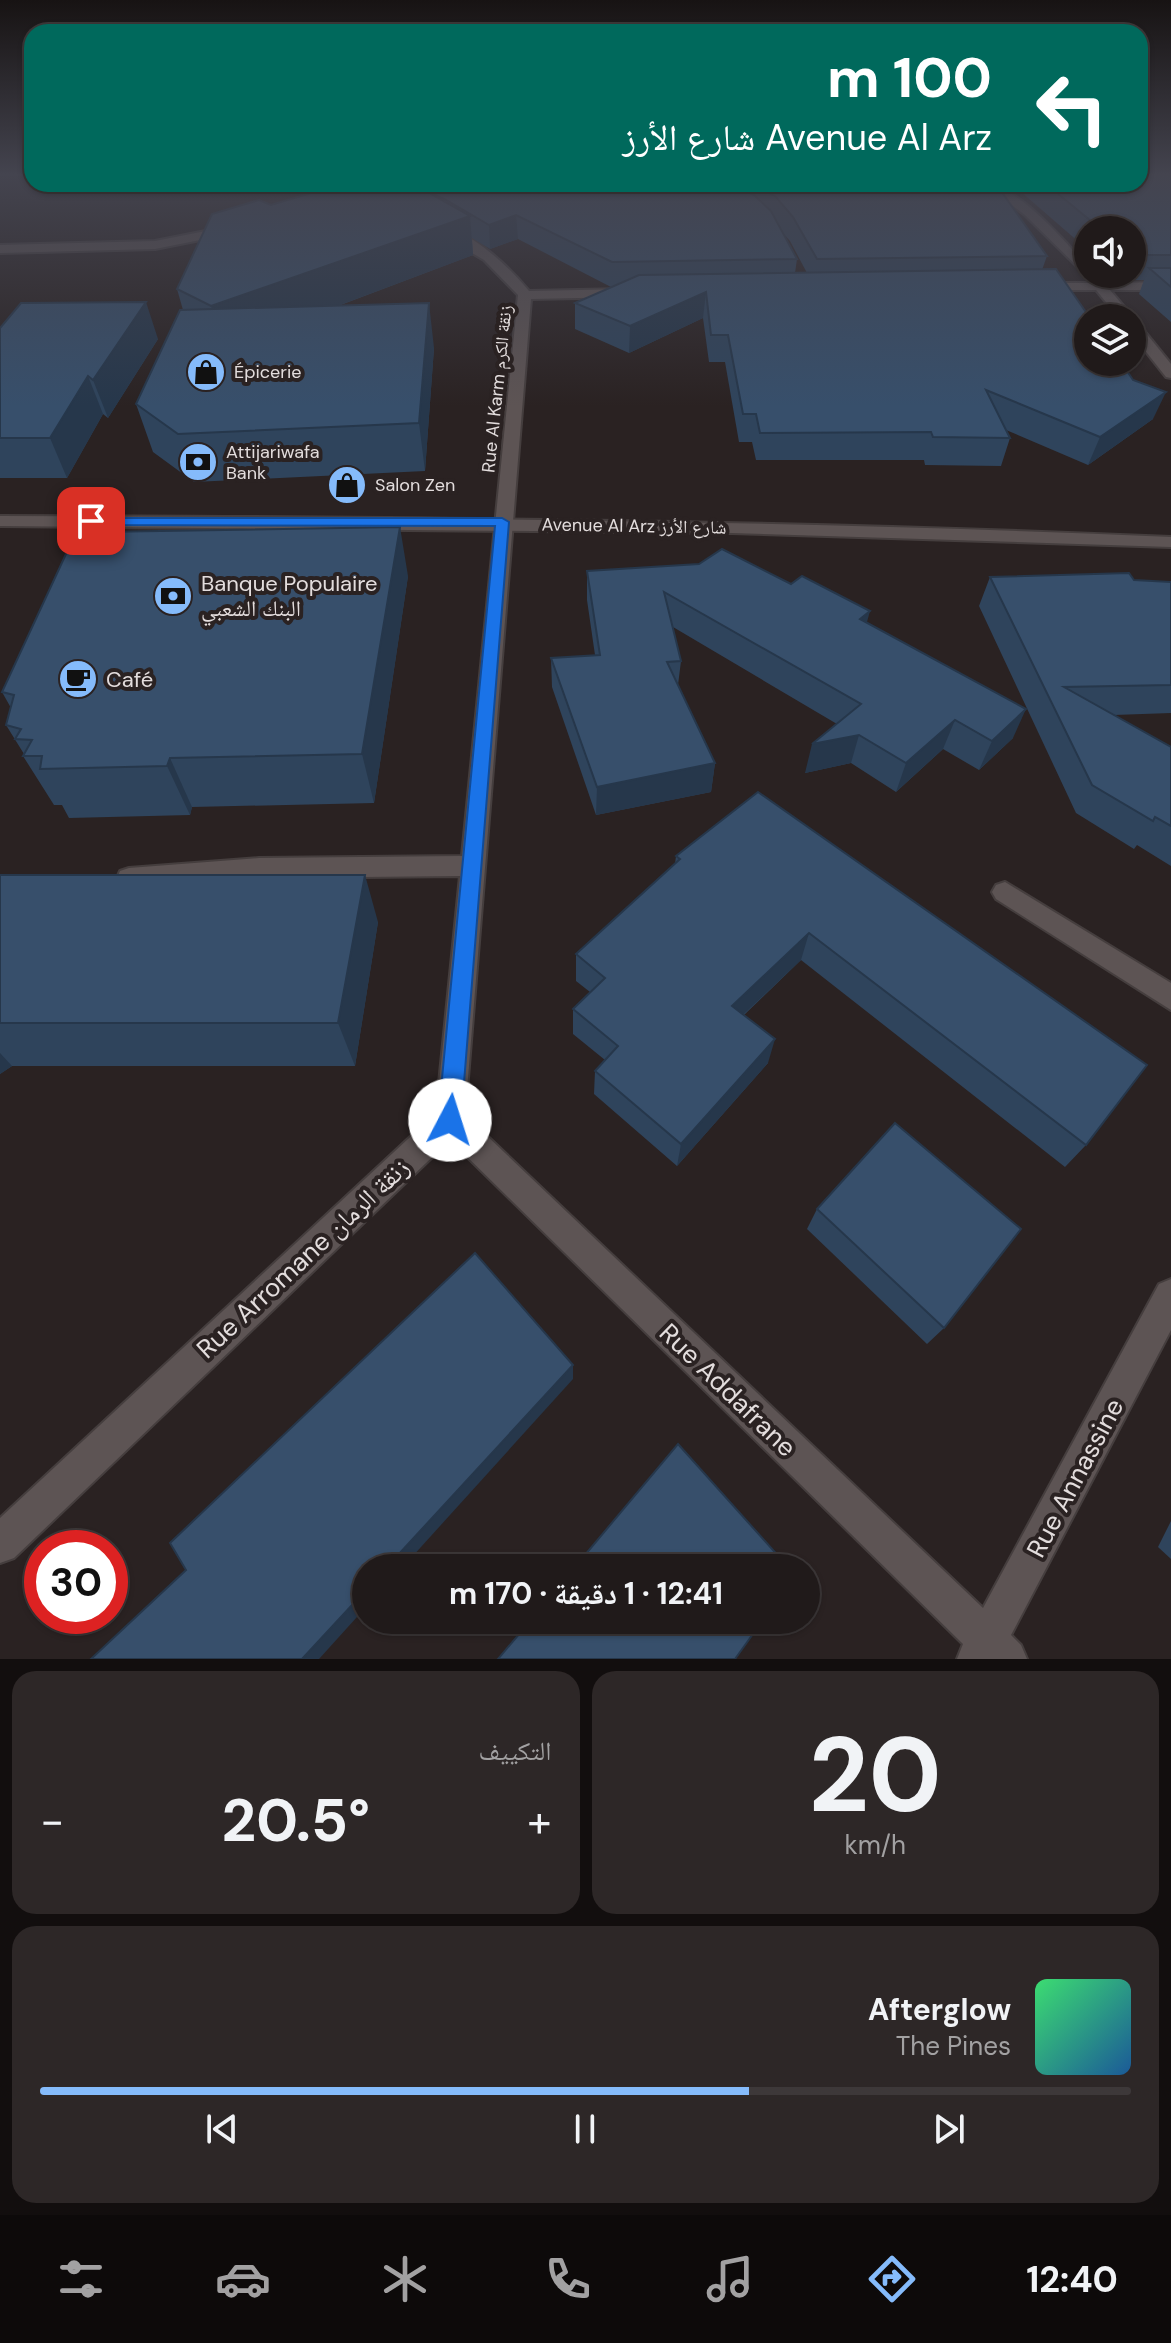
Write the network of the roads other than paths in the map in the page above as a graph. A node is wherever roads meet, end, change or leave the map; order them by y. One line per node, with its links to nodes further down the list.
1 (483, 251): 8 (street, Rue Al Karm زنقة الكرم)
2 (1074, 286): 5 (street)
3 (1146, 286): 4 (street)
4 (1171, 286)
5 (1023, 287)
6 (1102, 288): 9 (street)
7 (636, 293): 8 (street)
8 (525, 295): 13 (street, Rue Al Karm زنقة الكرم)
9 (1115, 304)
10 (1146, 343): 11 (street)
11 (1171, 374)
12 (0, 521): 13 (street, Avenue Al Arz شارع الأرز)
13 (502, 522): 14 (street, Avenue Al Arz شارع الأرز); 15 (street)
14 (1171, 542)
15 (471, 866): 16 (street); 19 (street)
16 (102, 879)
17 (1005, 892): 18 (street)
18 (1171, 998)
19 (450, 1120): 21 (street, Rue Arromane زنقة الرمان); 22 (street, Rue Addafrane)
20 (1171, 1296): 22 (street, Rue Annassine)
21 (0, 1544)
22 (991, 1653)

